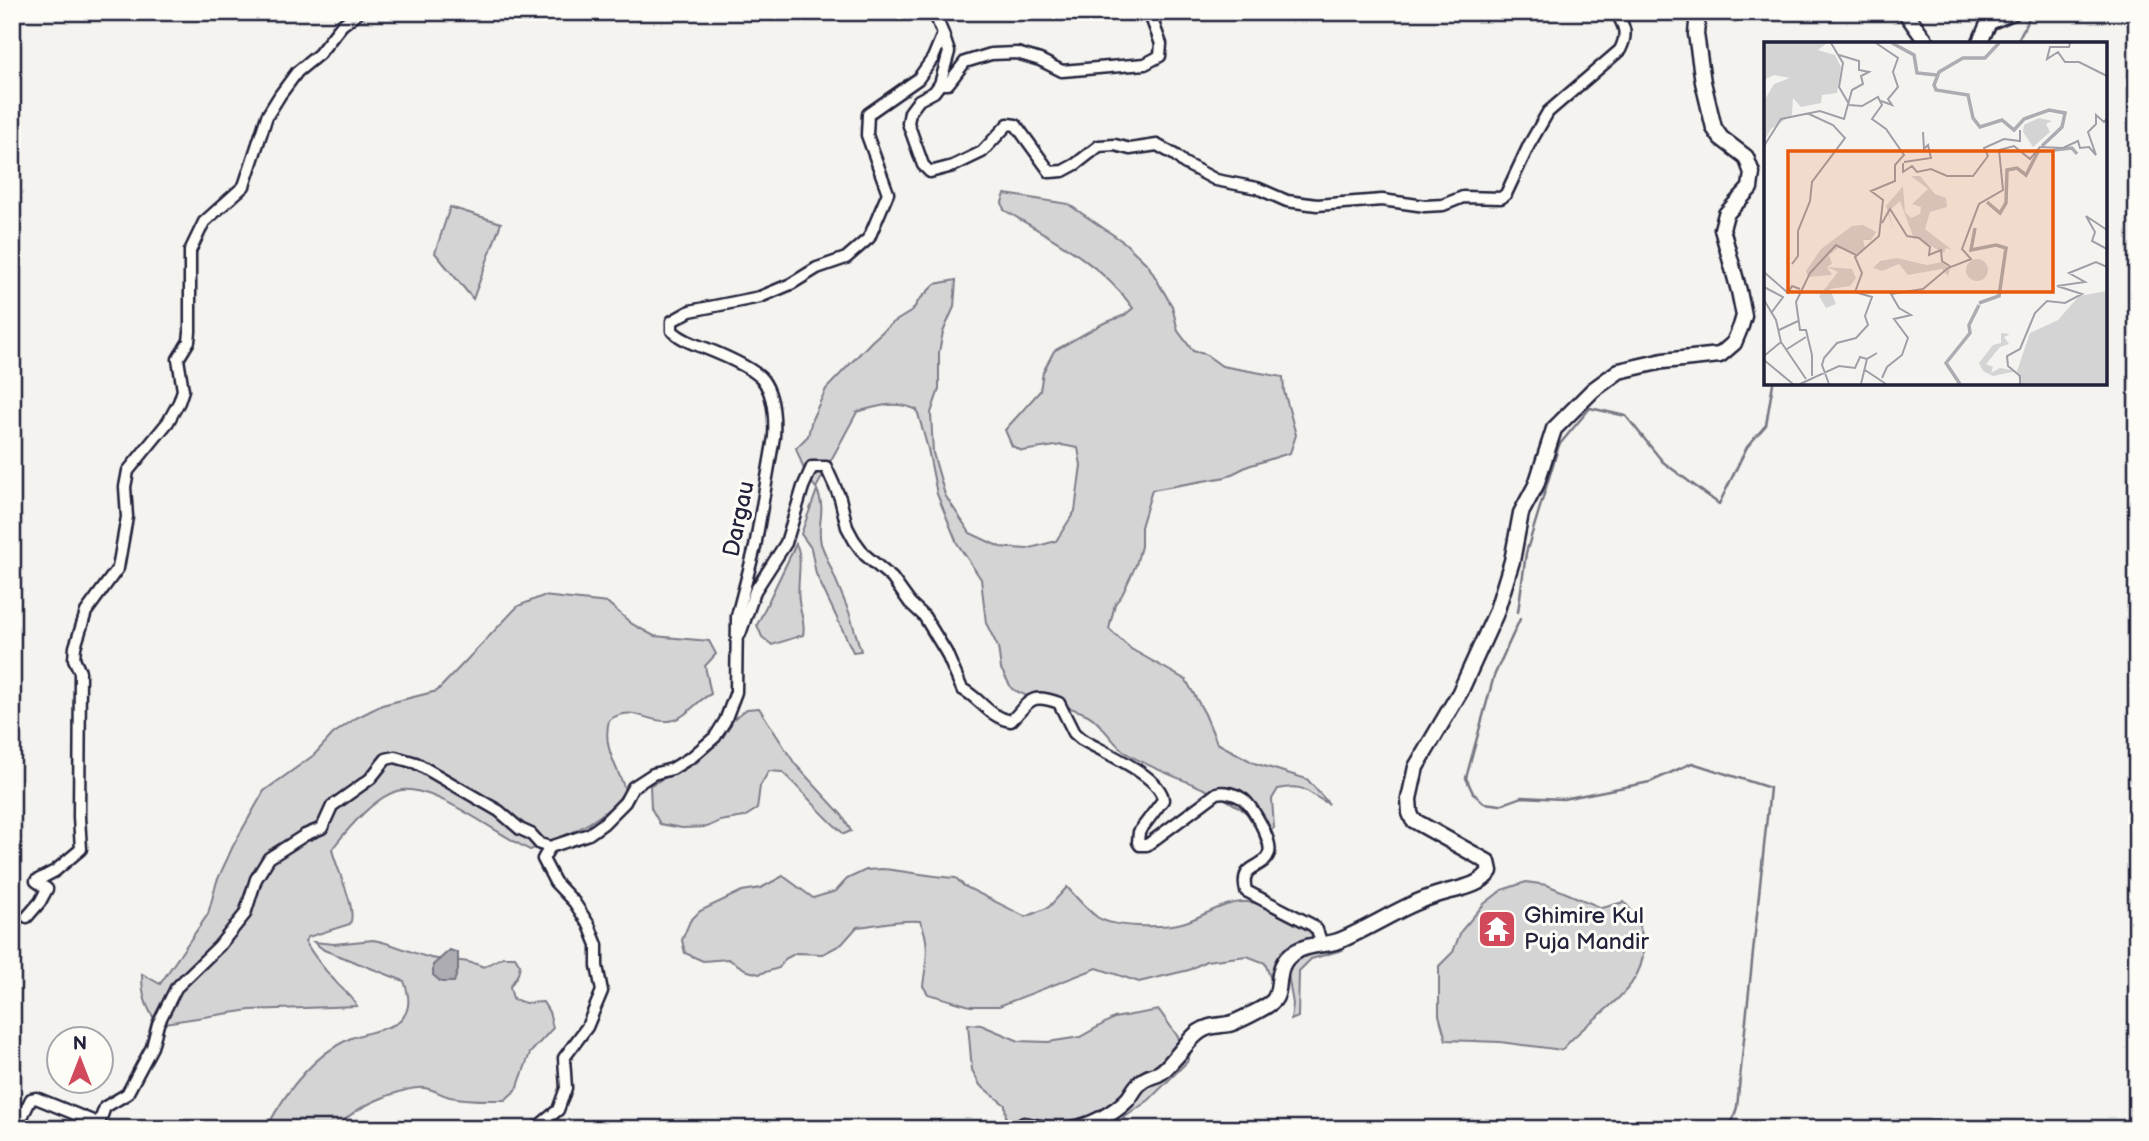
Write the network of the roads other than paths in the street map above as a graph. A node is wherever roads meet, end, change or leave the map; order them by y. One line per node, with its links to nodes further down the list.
1 (359, 12): 14 (street)
2 (934, 12): 8 (street)
3 (1149, 12): 11 (street)
4 (1616, 12): 11 (street)
5 (1698, 12): 15 (street)
6 (1905, 12): 9 (street)
7 (2013, 12): 10 (street)
8 (943, 34): 11 (street); 12 (street, Dargau)
9 (1927, 42)
10 (1980, 42)
11 (940, 84)
12 (736, 644): 13 (street, Dargau); 15 (street)
13 (550, 847): 17 (street); 18 (street)
14 (27, 917)
15 (1322, 944): 21 (street)
16 (16, 1129): 17 (street)
17 (97, 1129)
18 (541, 1129)
19 (1020, 1129): 20 (street)
20 (1047, 1129)
21 (1071, 1129)

